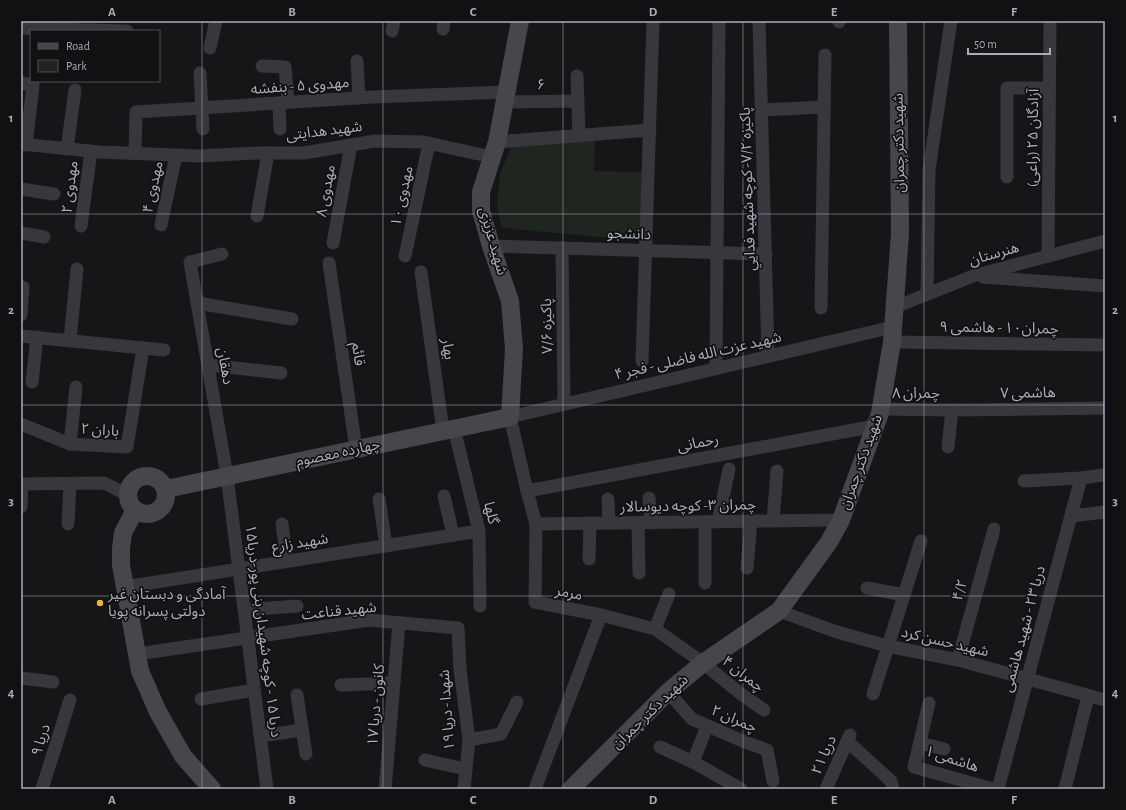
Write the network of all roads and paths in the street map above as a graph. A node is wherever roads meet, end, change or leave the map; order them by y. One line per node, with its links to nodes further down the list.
1 (216, 21): 11 (street)
2 (520, 21): 20 (street, شهید عزیزی)
3 (653, 21): 29 (street)
4 (719, 21): 53 (street)
5 (759, 21): 26 (street, پاکیزه ۷/۲- كوچه شهيد فدايي)
6 (898, 21): 66 (street, شهید دکتر چمران)
7 (951, 21): 64 (street)
8 (1050, 21): 18 (street, آزادگان ۲۵ (راعی))
9 (29, 26): 10 (street)
10 (107, 30)
11 (210, 48)
12 (825, 55): 24 (street)
13 (357, 61): 21 (street)
14 (262, 66): 23 (street)
15 (200, 73): 25 (street)
16 (578, 76): 22 (street)
17 (27, 84): 32 (street)
18 (1049, 88): 40 (street); 57 (street, آزادگان ۲۵ (راعی))
19 (75, 90): 34 (street)
20 (506, 97): 21 (street, مهدوی ۵ - بنفشه); 22 (street, ۶); 35 (street, شهید عزیزی)
21 (359, 98): 23 (street, مهدوی ۵ - بنفشه)
22 (578, 101): 30 (street)
23 (284, 103): 25 (street, مهدوی ۵ - بنفشه); 28 (street)
24 (824, 107): 26 (street); 67 (street)
25 (202, 108): 27 (street); 37 (street, مهدوی ۵ - بنفشه)
26 (762, 110): 55 (street, پاکیزه ۷/۲- كوچه شهيد فدايي)
27 (203, 129)
28 (280, 129)
29 (650, 130): 30 (street, شهید هدایتی); 52 (street)
30 (579, 136): 35 (street, شهید هدایتی)
31 (429, 143): 33 (street, شهید هدایتی); 35 (street, شهید هدایتی); 56 (street, مهدوی ۱۰)
32 (24, 144): 34 (street, شهید هدایتی)
33 (351, 145): 38 (street, شهید هدایتی); 49 (street, مهدوی ۸)
34 (67, 149): 36 (street, شهید هدایتی)
35 (495, 149): 50 (street, شهید عزیزی)
36 (91, 151): 37 (street, شهید هدایتی); 45 (street, مهدوی ۲)
37 (135, 153): 39 (street, شهید هدایتی)
38 (268, 153): 39 (street, شهید هدایتی); 43 (street)
39 (176, 155): 44 (street, مهدوی ۴)
40 (1007, 177)
41 (21, 189): 42 (street)
42 (54, 194)
43 (257, 216)
44 (161, 225)
45 (81, 226)
46 (21, 233): 47 (street)
47 (44, 237)
48 (1105, 241): 57 (street, هنرستان)
49 (333, 243)
50 (491, 246): 51 (street, دانشجو); 88 (street, شهید عزیزی)
51 (562, 248): 52 (street, دانشجو); 84 (street, پاکیزه ۷/۶)
52 (646, 251): 53 (street, دانشجو); 78 (street)
53 (718, 253): 55 (street, دانشجو); 80 (street)
54 (222, 254): 65 (street, دهقان)
55 (766, 254): 77 (street, پاکیزه ۷/۲- كوچه شهيد فدايي)
56 (405, 256)
57 (1048, 256): 61 (street, هنرستان)
58 (329, 263): 94 (street, قائم)
59 (77, 269): 73 (street)
60 (421, 272): 91 (street, بهار)
61 (973, 276): 62 (street); 64 (street, هنرستان)
62 (1105, 286)
63 (23, 287): 68 (street)
64 (927, 294): 66 (street, هنرستان)
65 (197, 303): 69 (street); 79 (street, دهقان)
66 (895, 307): 70 (street, شهید دکتر چمران)
67 (821, 308)
68 (21, 315)
69 (292, 319)
70 (893, 335): 74 (street, چمران۱۰ - هاشمی ۹); 77 (street, شهید عزت الله فاضلی - فجر ۴); 86 (street, شهید دکتر چمران)
71 (21, 336): 72 (street)
72 (37, 337): 73 (street); 82 (street)
73 (70, 340): 75 (street)
74 (1105, 345)
75 (143, 348): 76 (street); 92 (street, باران ۲)
76 (164, 350)
77 (768, 356): 80 (street, شهید عزت الله فاضلی - فجر ۴)
78 (642, 361)
79 (208, 365): 81 (street); 98 (street, دهقان)
80 (716, 368): 84 (street, شهید عزت الله فاضلی - فجر ۴)
81 (281, 373)
82 (32, 382)
83 (76, 387): 92 (street)
84 (562, 404): 88 (street, شهید عزت الله فاضلی - فجر ۴)
85 (1105, 408): 87 (street, هاشمی ۷)
86 (881, 409): 87 (street, چمران ۸); 90 (street, شهید دکتر چمران)
87 (952, 410): 93 (street)
88 (510, 416): 91 (street, چهارده معصوم); 104 (street, مرمر)
89 (21, 424): 92 (street, باران ۲)
90 (875, 426): 104 (street, رحمانی); 113 (street, شهید دکتر چمران)
91 (449, 430): 94 (street, چهارده معصوم); 126 (street, گلها)
92 (70, 444)
93 (948, 447)
94 (356, 449): 98 (street, چهارده معصوم)
95 (729, 469): 117 (street)
96 (778, 471): 115 (street)
97 (1103, 475): 99 (street)
98 (228, 476): 103 (street, چهارده معصوم); 133 (street, دریا ۱۵ - كوچه شهيدان بنی پور-دريا۱۵)
99 (1081, 478): 100 (street); 112 (street, دریا ۲۳ - شهید هاشمی)
100 (1024, 481)
101 (22, 484): 102 (street); 110 (street)
102 (70, 484): 109 (street); 122 (street)
103 (166, 489): 109 (street); 109 (street)
104 (527, 491): 124 (street, مرمر)
105 (444, 496): 127 (street)
106 (649, 498): 121 (street)
107 (379, 499): 129 (street)
108 (608, 499): 119 (street)
109 (132, 502): 136 (street)
110 (21, 508)
111 (1105, 512): 112 (street)
112 (1071, 516): 154 (street, دریا ۲۳ - شهید هاشمی)
113 (841, 520): 115 (street, چمران ۳- كوچه ديوسالار); 143 (street, شهید دکتر چمران)
114 (752, 521): 115 (street, چمران ۳- كوچه ديوسالار); 117 (street, چمران ۳- كوچه ديوسالار); 132 (street)
115 (773, 521)
116 (705, 522): 117 (street, چمران ۳- كوچه ديوسالار); 121 (street, چمران ۳- كوچه ديوسالار); 135 (street)
117 (718, 522)
118 (590, 523): 119 (street, چمران ۳- كوچه ديوسالار); 124 (street, چمران ۳- كوچه ديوسالار); 130 (street)
119 (609, 523): 120 (street, چمران ۳- كوچه ديوسالار)
120 (638, 523): 121 (street, چمران ۳- كوچه ديوسالار); 134 (street)
121 (651, 523)
122 (68, 524)
123 (282, 524): 131 (street)
124 (536, 524): 144 (street, مرمر)
125 (994, 529): 151 (street, ۴/۲)
126 (479, 531): 127 (street, شهید زارع); 141 (street, گلها)
127 (453, 535): 129 (street, شهید زارع)
128 (921, 541): 139 (street)
129 (386, 546): 131 (street, شهید زارع)
130 (589, 559)
131 (287, 561): 133 (street, شهید زارع)
132 (747, 568)
133 (239, 569): 136 (street, شهید زارع); 142 (street, دریا ۱۵ - كوچه شهيدان بنی پور-دريا۱۵)
134 (639, 573)
135 (705, 583)
136 (125, 586): 150 (street)
137 (867, 588): 139 (street)
138 (669, 594): 147 (street)
139 (904, 595): 149 (street)
140 (297, 606): 142 (street)
141 (480, 606)
142 (244, 610): 148 (street, دریا ۱۵ - كوچه شهيدان بنی پور-دريا۱۵)
143 (779, 611): 149 (street, شهید حسن کرد); 152 (street, شهید دکتر چمران)
144 (601, 615): 147 (street, چمران ۴); 186 (street)
145 (399, 623): 146 (street, شهید قناعت); 148 (street, شهید قناعت); 156 (street, کانون - دریا ۱۷)
146 (458, 628): 172 (street, شهدا - دریا ۱۹)
147 (654, 629): 152 (street, چمران ۴)
148 (248, 639): 150 (street, شهید قناعت); 158 (street, دریا ۱۵ - كوچه شهيدان بنی پور-دريا۱۵)
149 (888, 646): 151 (street, شهید حسن کرد); 160 (street)
150 (137, 654): 182 (street)
151 (958, 660): 154 (street, شهید حسن کرد)
152 (703, 663): 159 (street, شهید دکتر چمران); 168 (street, چمران ۴)
153 (21, 678): 155 (street)
154 (1028, 679): 162 (street, شهید حسن کرد); 192 (street, دریا ۲۳ - شهید هاشمی)
155 (53, 682)
156 (394, 683): 157 (street); 184 (street, کانون - دریا ۱۷)
157 (341, 686)
158 (254, 690): 163 (street); 171 (street, دریا ۱۵ - كوچه شهيدان بنی پور-دريا۱۵)
159 (668, 692): 169 (street, چمران ۲); 187 (street, شهید دکتر چمران)
160 (873, 694)
161 (297, 695): 170 (street)
162 (1088, 696): 165 (street, شهید حسن کرد); 193 (street)
163 (201, 699)
164 (70, 700): 181 (street, دریا ۹)
165 (1105, 700)
166 (517, 702): 172 (street)
167 (929, 703): 173 (street, هاشمی ۱)
168 (764, 710)
169 (707, 726): 178 (street); 180 (street, چمران ۲)
170 (302, 730): 171 (street); 176 (street)
171 (260, 736): 183 (street, دریا ۱۵ - كوچه شهيدان بنی پور-دريا۱۵)
172 (469, 740): 179 (street, شهدا - دریا ۱۹)
173 (920, 743): 175 (street); 191 (street, هاشمی ۱)
174 (660, 747): 178 (street)
175 (944, 749)
176 (306, 754)
177 (425, 760): 179 (street)
178 (692, 762): 188 (street)
179 (465, 769): 185 (street, شهدا - دریا ۱۹)
180 (773, 781)
181 (42, 789)
182 (212, 789)
183 (267, 789)
184 (385, 789)
185 (464, 789)
186 (535, 789)
187 (571, 789)
188 (741, 789)
189 (826, 789): 190 (street, دریا ۲۱)
190 (893, 789)
191 (993, 789)
192 (998, 789)
193 (1065, 789)

